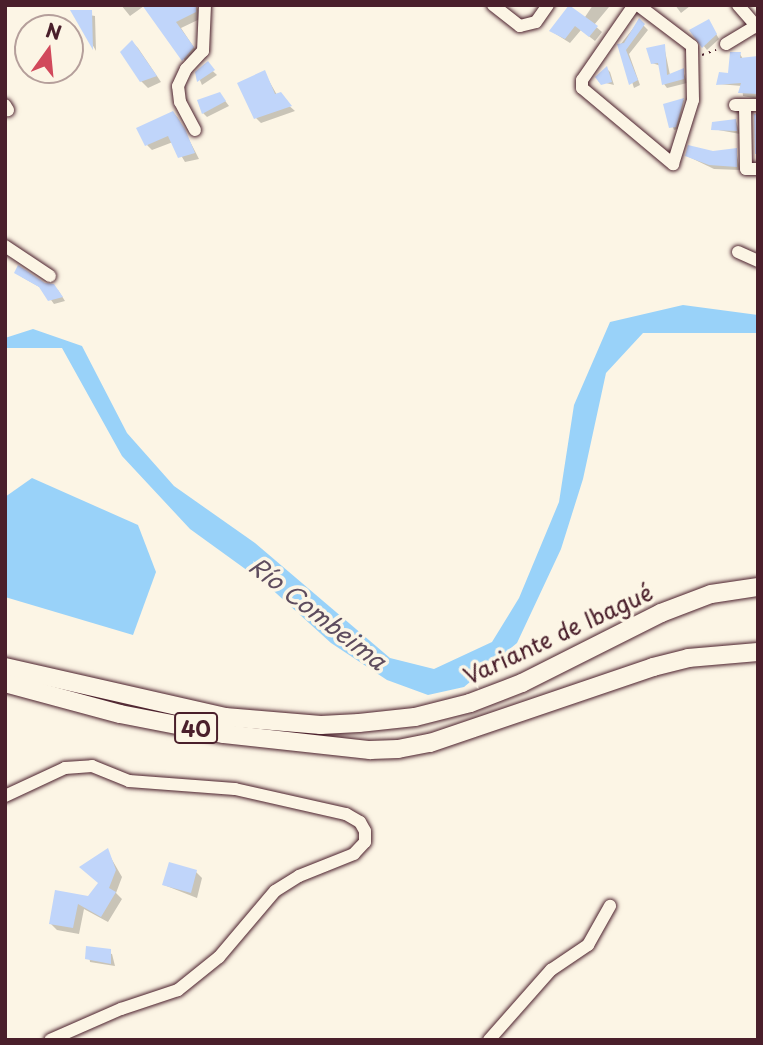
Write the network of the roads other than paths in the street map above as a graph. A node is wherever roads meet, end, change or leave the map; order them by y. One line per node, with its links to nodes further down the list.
1 (205, 5): 9 (street)
2 (493, 5): 3 (street)
3 (548, 5)
4 (636, 5): 4 (street)
5 (738, 5): 6 (street)
6 (757, 27): 7 (street)
7 (726, 44)
8 (746, 105): 10 (street)
9 (195, 130)
10 (752, 169)
11 (5, 246): 14 (street)
12 (738, 252): 13 (street)
13 (758, 261)
14 (50, 276)
15 (758, 587): 17 (highway, Variante de Ibagué / 40)
16 (758, 595): 17 (highway)
17 (611, 638): 21 (highway, Variante de Ibagué / 40)
18 (758, 641): 20 (highway)
19 (758, 652): 20 (highway, 40)
20 (688, 658): 22 (highway, 40)
21 (5, 667)
22 (5, 684)
23 (5, 796): 25 (street)
24 (610, 906): 26 (street)
25 (50, 1040)
26 (489, 1040)

